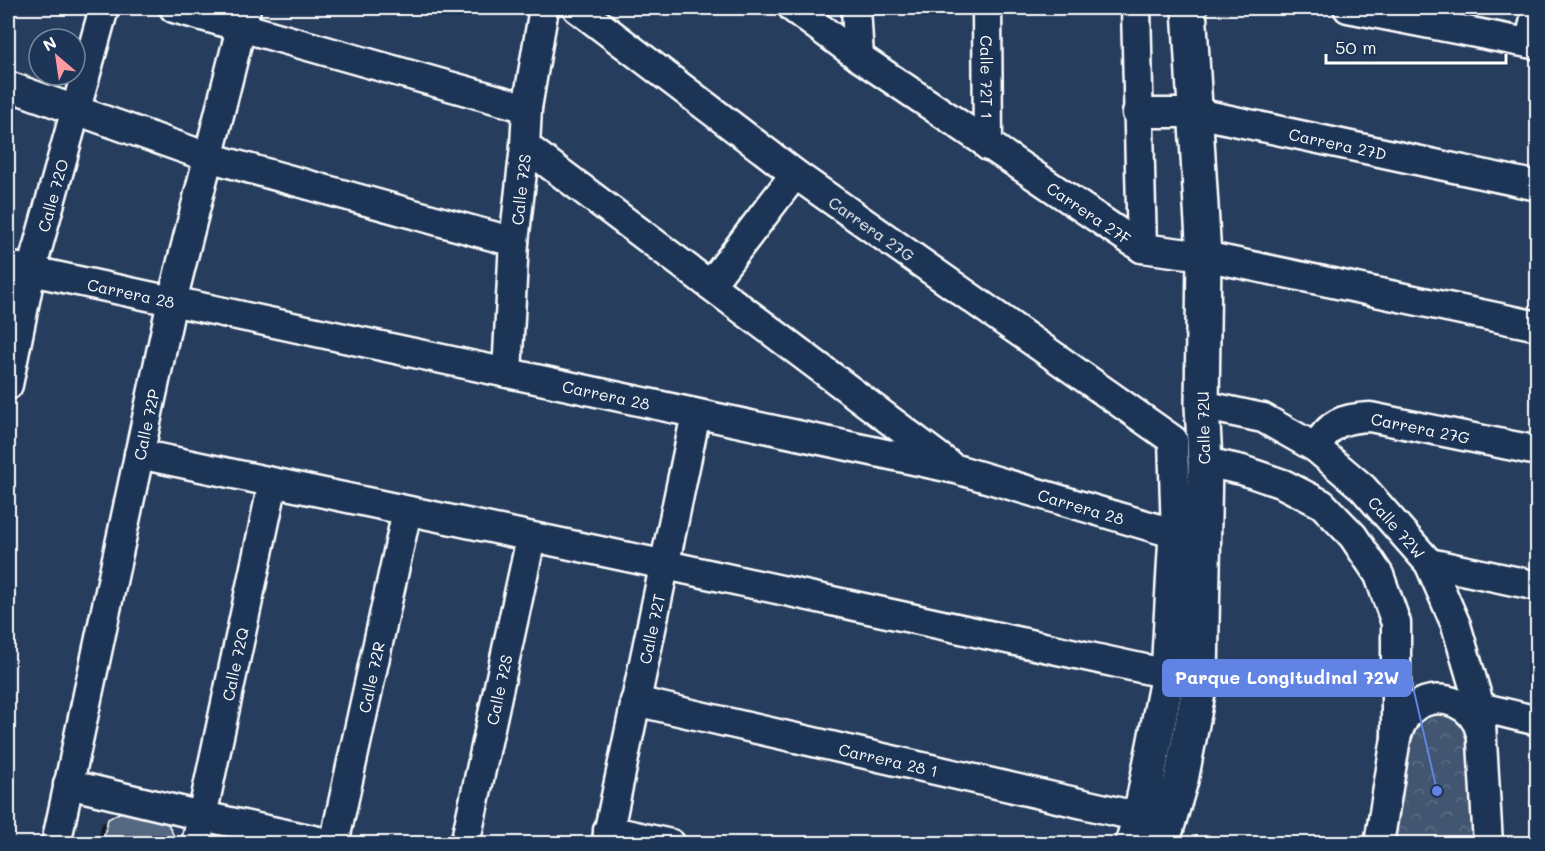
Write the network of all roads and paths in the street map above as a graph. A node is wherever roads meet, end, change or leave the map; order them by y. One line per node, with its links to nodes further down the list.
1 (104, 8): 18 (street, Calle 72O)
2 (174, 8): 13 (street)
3 (544, 8): 17 (street, Calle 72S)
4 (577, 8): 24 (street, Carrera 27G)
5 (793, 8): 15 (street, Carrera 27F)
6 (856, 8): 15 (street)
7 (987, 8): 22 (street, Calle 72T 1)
8 (1136, 8): 19 (street)
9 (1189, 8): 20 (street, Calle 72U)
10 (1348, 8): 12 (street)
11 (1537, 8): 14 (street)
12 (1404, 12): 14 (street)
13 (244, 17): 17 (street); 23 (street, Calle 72P)
14 (1534, 44)
15 (859, 57): 22 (street, Carrera 27F)
16 (8, 86): 18 (street)
17 (528, 108): 21 (street, Calle 72S)
18 (76, 111): 23 (street); 29 (street, Calle 72O)
19 (1137, 113): 20 (street, Carrera 27D); 27 (street)
20 (1197, 113): 25 (street, Carrera 27D); 28 (street, Calle 72U)
21 (525, 146): 26 (street, Calle 72S); 30 (street)
22 (988, 146): 27 (street, Carrera 27F)
23 (208, 157): 26 (street); 31 (street, Calle 72P)
24 (795, 174): 30 (street); 44 (street, Carrera 27G)
25 (1538, 186)
26 (514, 242): 33 (street, Calle 72S)
27 (1142, 248): 28 (street, Carrera 27F)
28 (1204, 256): 32 (street, Carrera 27F); 35 (street, Calle 72U)
29 (19, 269): 31 (street, Carrera 28); 34 (street, Calle 72O)
30 (711, 285): 41 (street)
31 (172, 301): 33 (street, Carrera 28); 39 (street, Calle 72P)
32 (1538, 326)
33 (507, 373): 36 (street, Carrera 28)
34 (8, 385)
35 (1202, 405): 37 (street, Calle 72W); 40 (street, Calle 72U)
36 (696, 414): 41 (street, Carrera 28); 47 (street, Calle 72T)
37 (1316, 448): 38 (street, Carrera 27G); 46 (street, Calle 72W)
38 (1538, 451)
39 (139, 454): 42 (street); 55 (street, Calle 72P)
40 (1205, 462): 44 (street, Calle 72U); 53 (street, Calle 72W)
41 (956, 469): 44 (street, Carrera 28)
42 (273, 483): 43 (street); 56 (street, Calle 72Q)
43 (407, 511): 45 (street); 61 (street, Calle 72R)
44 (1189, 537): 49 (street, Calle 72U); 64 (street, Calle 72U)
45 (531, 538): 47 (street); 62 (street, Calle 72S)
46 (1428, 563): 48 (street); 51 (street, Calle 72W)
47 (666, 565): 49 (street); 50 (street, Calle 72T)
48 (1538, 586)
49 (1168, 674): 57 (street, Calle 72U)
50 (635, 701): 57 (street, Carrera 28 1); 58 (street, Calle 72T)
51 (1480, 707): 52 (street); 54 (street, Calle 72W)
52 (1538, 721)
53 (1396, 738): 54 (street, Calle 72W); 65 (street, Calle 72W)
54 (1483, 742): 66 (street, Calle 72W)
55 (68, 784): 56 (street); 59 (street, Calle 72P)
56 (202, 816): 60 (street, Calle 72Q); 61 (street)
57 (1136, 830)
58 (607, 837): 63 (street)
59 (56, 843)
60 (196, 843)
61 (333, 843)
62 (465, 843)
63 (671, 843)
64 (1162, 843)
65 (1379, 843)
66 (1492, 843)

